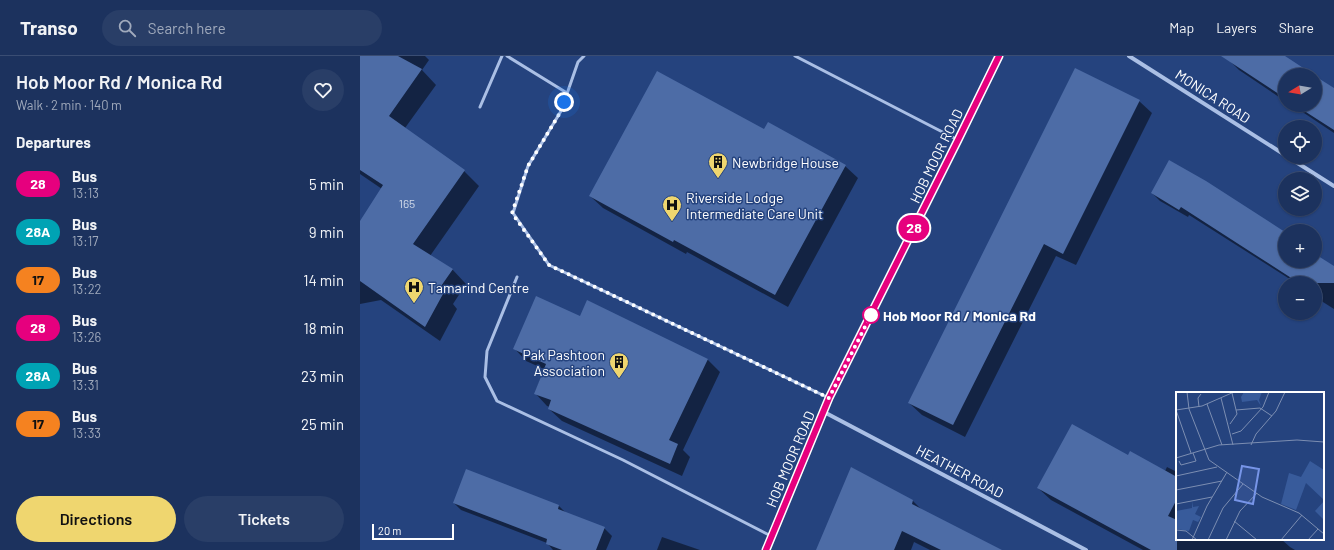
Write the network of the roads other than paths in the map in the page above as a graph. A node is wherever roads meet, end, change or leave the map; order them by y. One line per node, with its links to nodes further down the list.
1 (502, 56): 8 (lane)
2 (507, 56): 7 (lane)
3 (584, 56): 7 (lane)
4 (795, 56): 9 (lane)
5 (999, 56): 9 (street, HOB MOOR ROAD)
6 (1129, 56): 10 (street, MONICA ROAD)
7 (567, 93): 14 (lane)
8 (480, 107)
9 (958, 140): 14 (street, HOB MOOR ROAD)
10 (1278, 151)
11 (1299, 164): 12 (street)
12 (1334, 186)
13 (517, 277): 16 (lane)
14 (829, 398): 15 (street, HOB MOOR ROAD)
15 (824, 412): 16 (street, HOB MOOR ROAD); 18 (street, HEATHER ROAD)
16 (772, 536): 17 (street, HOB MOOR ROAD)
17 (766, 550)
18 (1086, 550)

